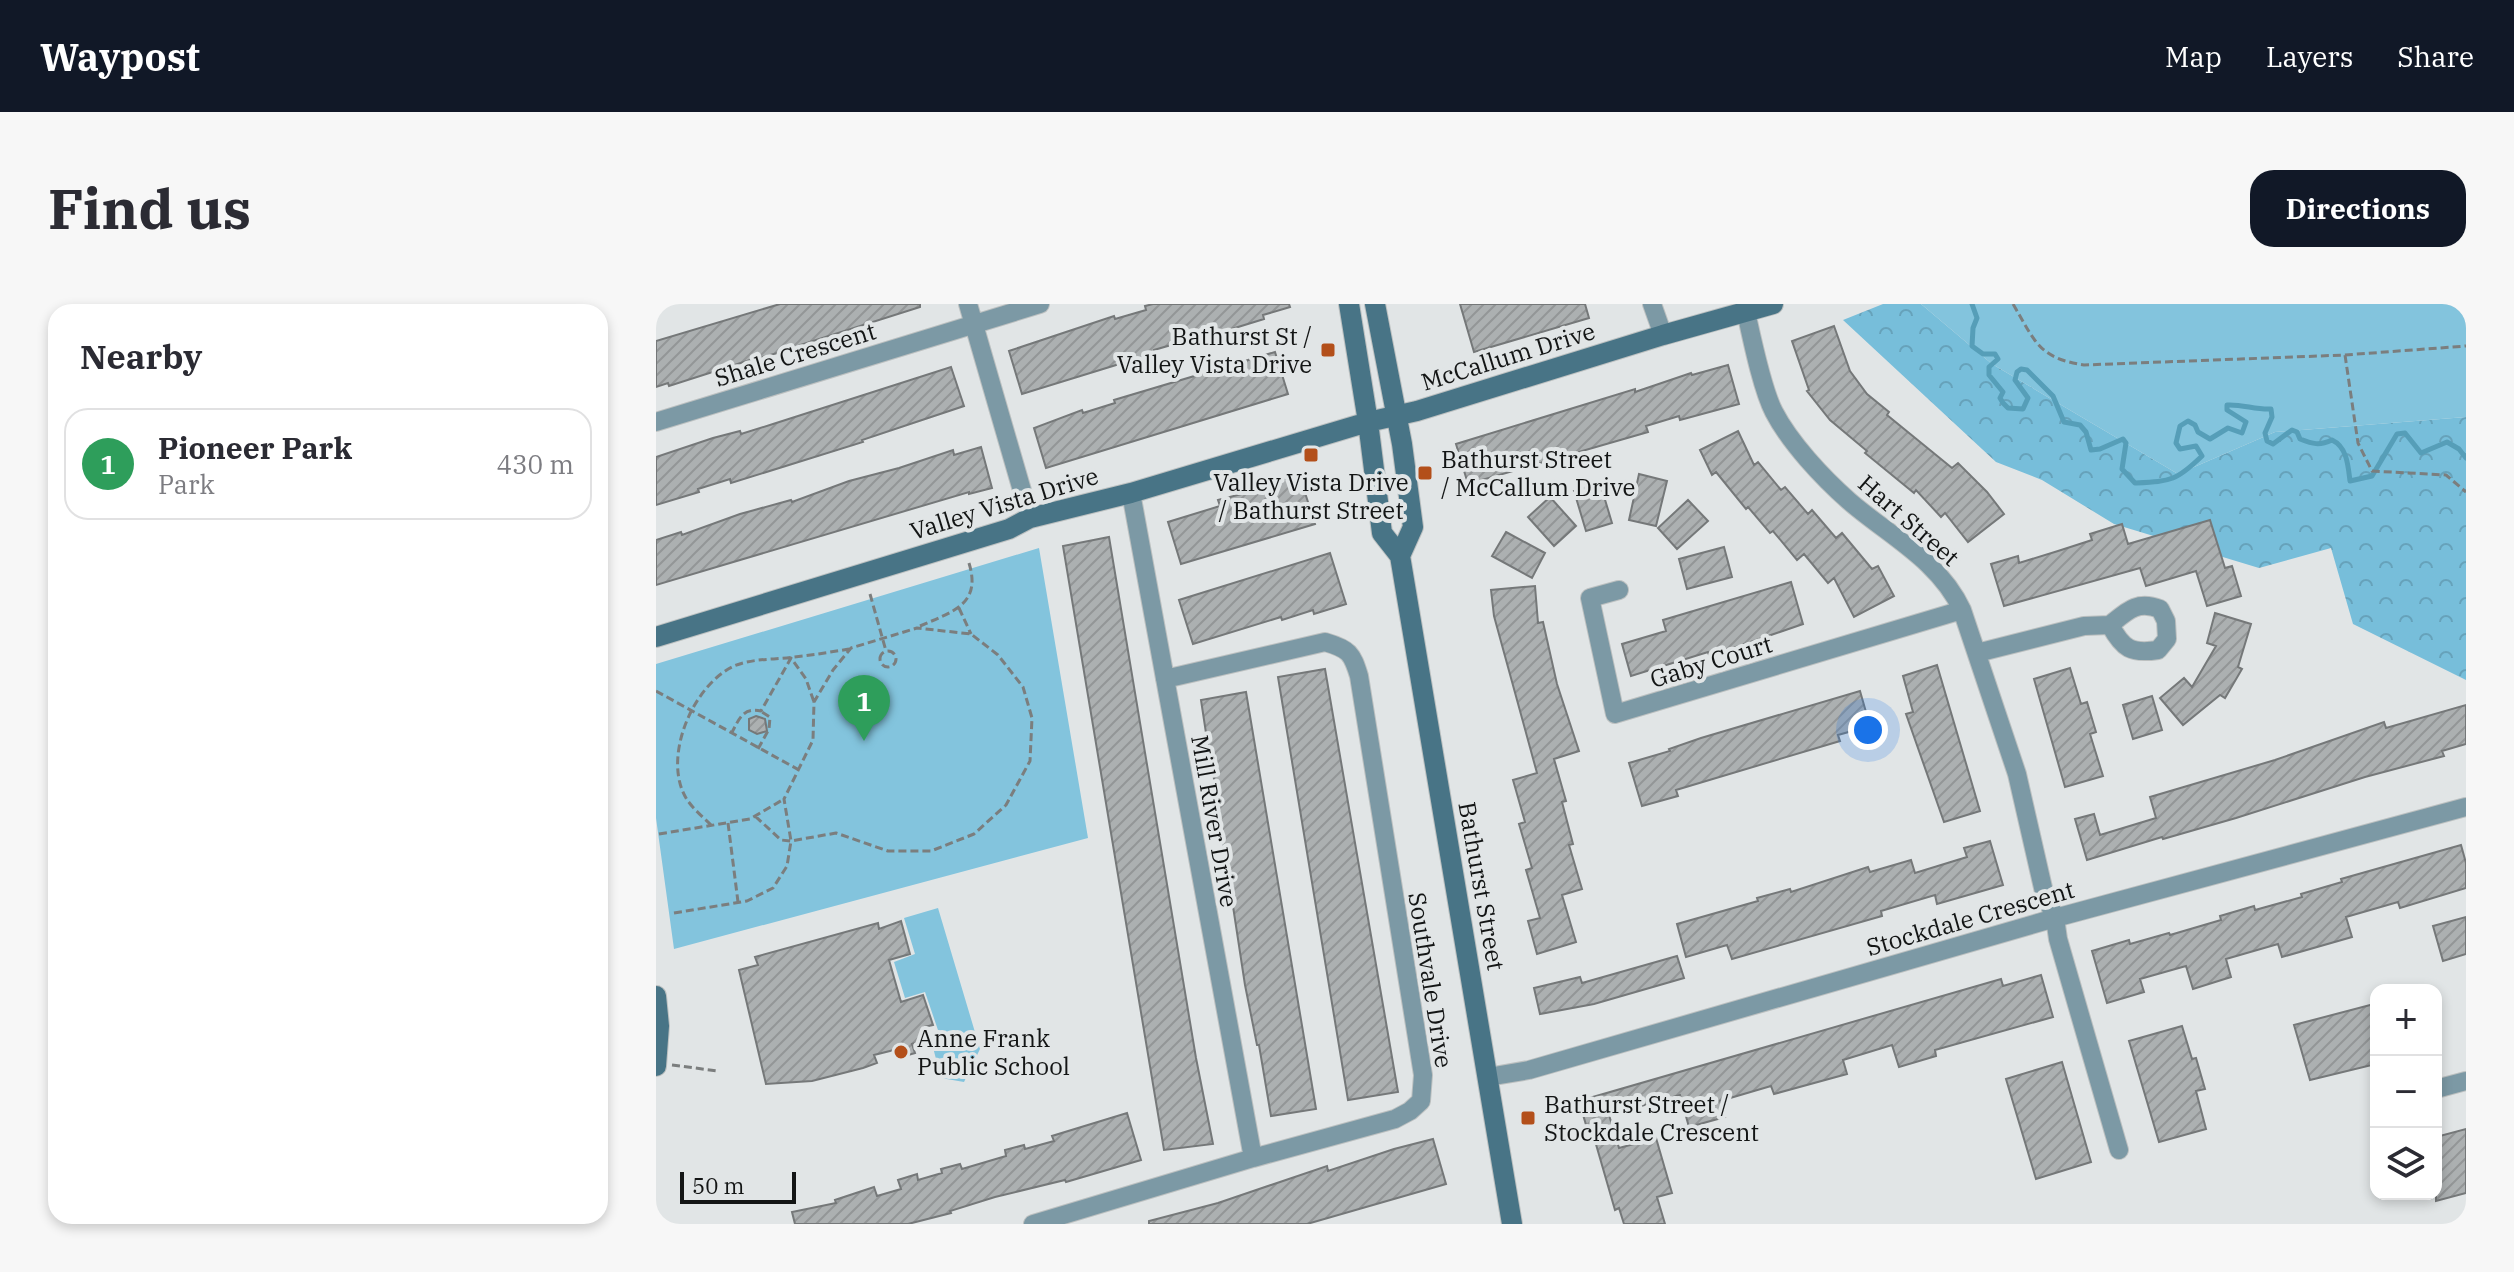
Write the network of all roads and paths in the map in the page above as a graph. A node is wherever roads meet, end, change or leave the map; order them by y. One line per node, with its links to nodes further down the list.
1 (968, 304): 9 (street)
2 (1040, 304): 9 (street, Shale Crescent)
3 (1349, 304): 15 (street, Bathurst Street)
4 (1375, 304): 13 (street, Bathurst Street)
5 (1652, 304): 10 (street)
6 (1773, 304): 8 (street, McCallum Drive)
7 (2013, 304): 12 (path)
8 (1746, 312): 10 (street, McCallum Drive); 24 (street, Hart Street)
9 (973, 324): 14 (street, Shale Crescent); 18 (street)
10 (1663, 335): 13 (street, McCallum Drive)
11 (2466, 346): 12 (path)
12 (2345, 355): 16 (path)
13 (1397, 416): 15 (street, McCallum Drive); 19 (street, Bathurst Street)
14 (656, 422)
15 (1368, 422): 17 (street, Valley Vista Drive); 19 (street, Bathurst Street)
16 (2466, 492)
17 (1131, 493): 18 (street, Valley Vista Drive); 34 (street, Mill River Drive)
18 (1030, 518): 28 (street, Valley Vista Drive)
19 (1400, 556): 55 (street, Bathurst Street)
20 (970, 565): 23 (path)
21 (1619, 590): 24 (street, Gaby Court)
22 (870, 594): 29 (path)
23 (959, 608): 26 (path); 27 (path)
24 (1962, 610): 32 (street, Hart Street)
25 (2110, 625): 32 (street)
26 (917, 628): 27 (path); 29 (path)
27 (971, 634): 48 (path)
28 (656, 637)
29 (882, 639): 30 (path); 31 (path)
30 (851, 648): 33 (path); 36 (path)
31 (886, 651): 31 (path)
32 (1977, 653): 51 (street, Hart Street)
33 (791, 658): 36 (path); 37 (path); 38 (path)
34 (1165, 679): 59 (street, Mill River Drive); 59 (street, Southvale Drive)
35 (656, 691): 37 (path)
36 (814, 702): 41 (path)
37 (693, 710): 39 (path); 46 (path)
38 (761, 711): 39 (path); 40 (path)
39 (731, 734): 40 (path)
40 (758, 749): 41 (path)
41 (799, 770): 42 (path)
42 (784, 799): 44 (path); 48 (path)
43 (2466, 807): 51 (street, Stockdale Crescent)
44 (755, 816): 45 (path); 48 (path)
45 (728, 823): 46 (path); 49 (path)
46 (711, 825): 47 (path)
47 (659, 834)
48 (791, 841): 49 (path)
49 (738, 903): 50 (path)
50 (674, 913)
51 (2055, 918): 55 (street, Stockdale Crescent); 58 (street, Hart Street)
52 (656, 996): 53 (street)
53 (656, 1064): 54 (path)
54 (718, 1071)
55 (1488, 1077): 61 (street, Bathurst Street)
56 (2466, 1081): 57 (street)
57 (2442, 1087)
58 (2119, 1150)
59 (1253, 1158): 60 (street, Southvale Drive)
60 (1033, 1224)
61 (1512, 1224)

